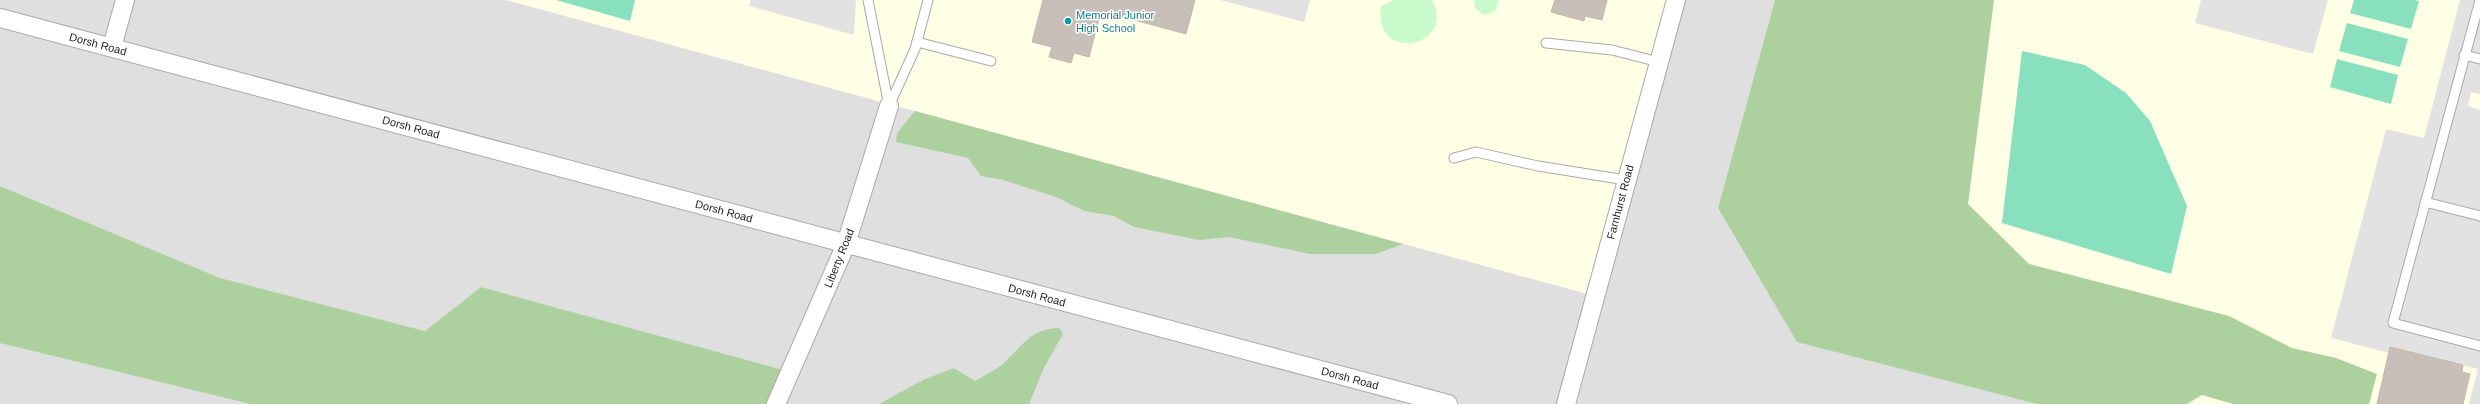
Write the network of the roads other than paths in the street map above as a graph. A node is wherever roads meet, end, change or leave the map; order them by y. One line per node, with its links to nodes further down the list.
1 (125, 0): 9 (street)
2 (868, 0): 14 (lane)
3 (928, 0): 7 (lane)
4 (1676, 0): 13 (street, Farnhurst Road)
5 (2480, 0): 10 (lane)
6 (0, 18): 9 (street, Dorsh Road)
7 (916, 42): 12 (lane); 14 (lane)
8 (1546, 43): 13 (lane)
9 (112, 47): 19 (street, Dorsh Road)
10 (2464, 55): 11 (lane); 17 (lane)
11 (2480, 59)
12 (991, 61)
13 (1659, 62): 16 (street, Farnhurst Road)
14 (889, 106): 19 (street, Liberty Road)
15 (1454, 158): 16 (lane)
16 (1626, 180): 23 (street, Farnhurst Road)
17 (2425, 202): 18 (lane); 20 (lane)
18 (2480, 216)
19 (846, 244): 21 (street, Liberty Road); 22 (street, Dorsh Road)
20 (2480, 346)
21 (776, 404)
22 (1448, 404)
23 (1566, 404)

